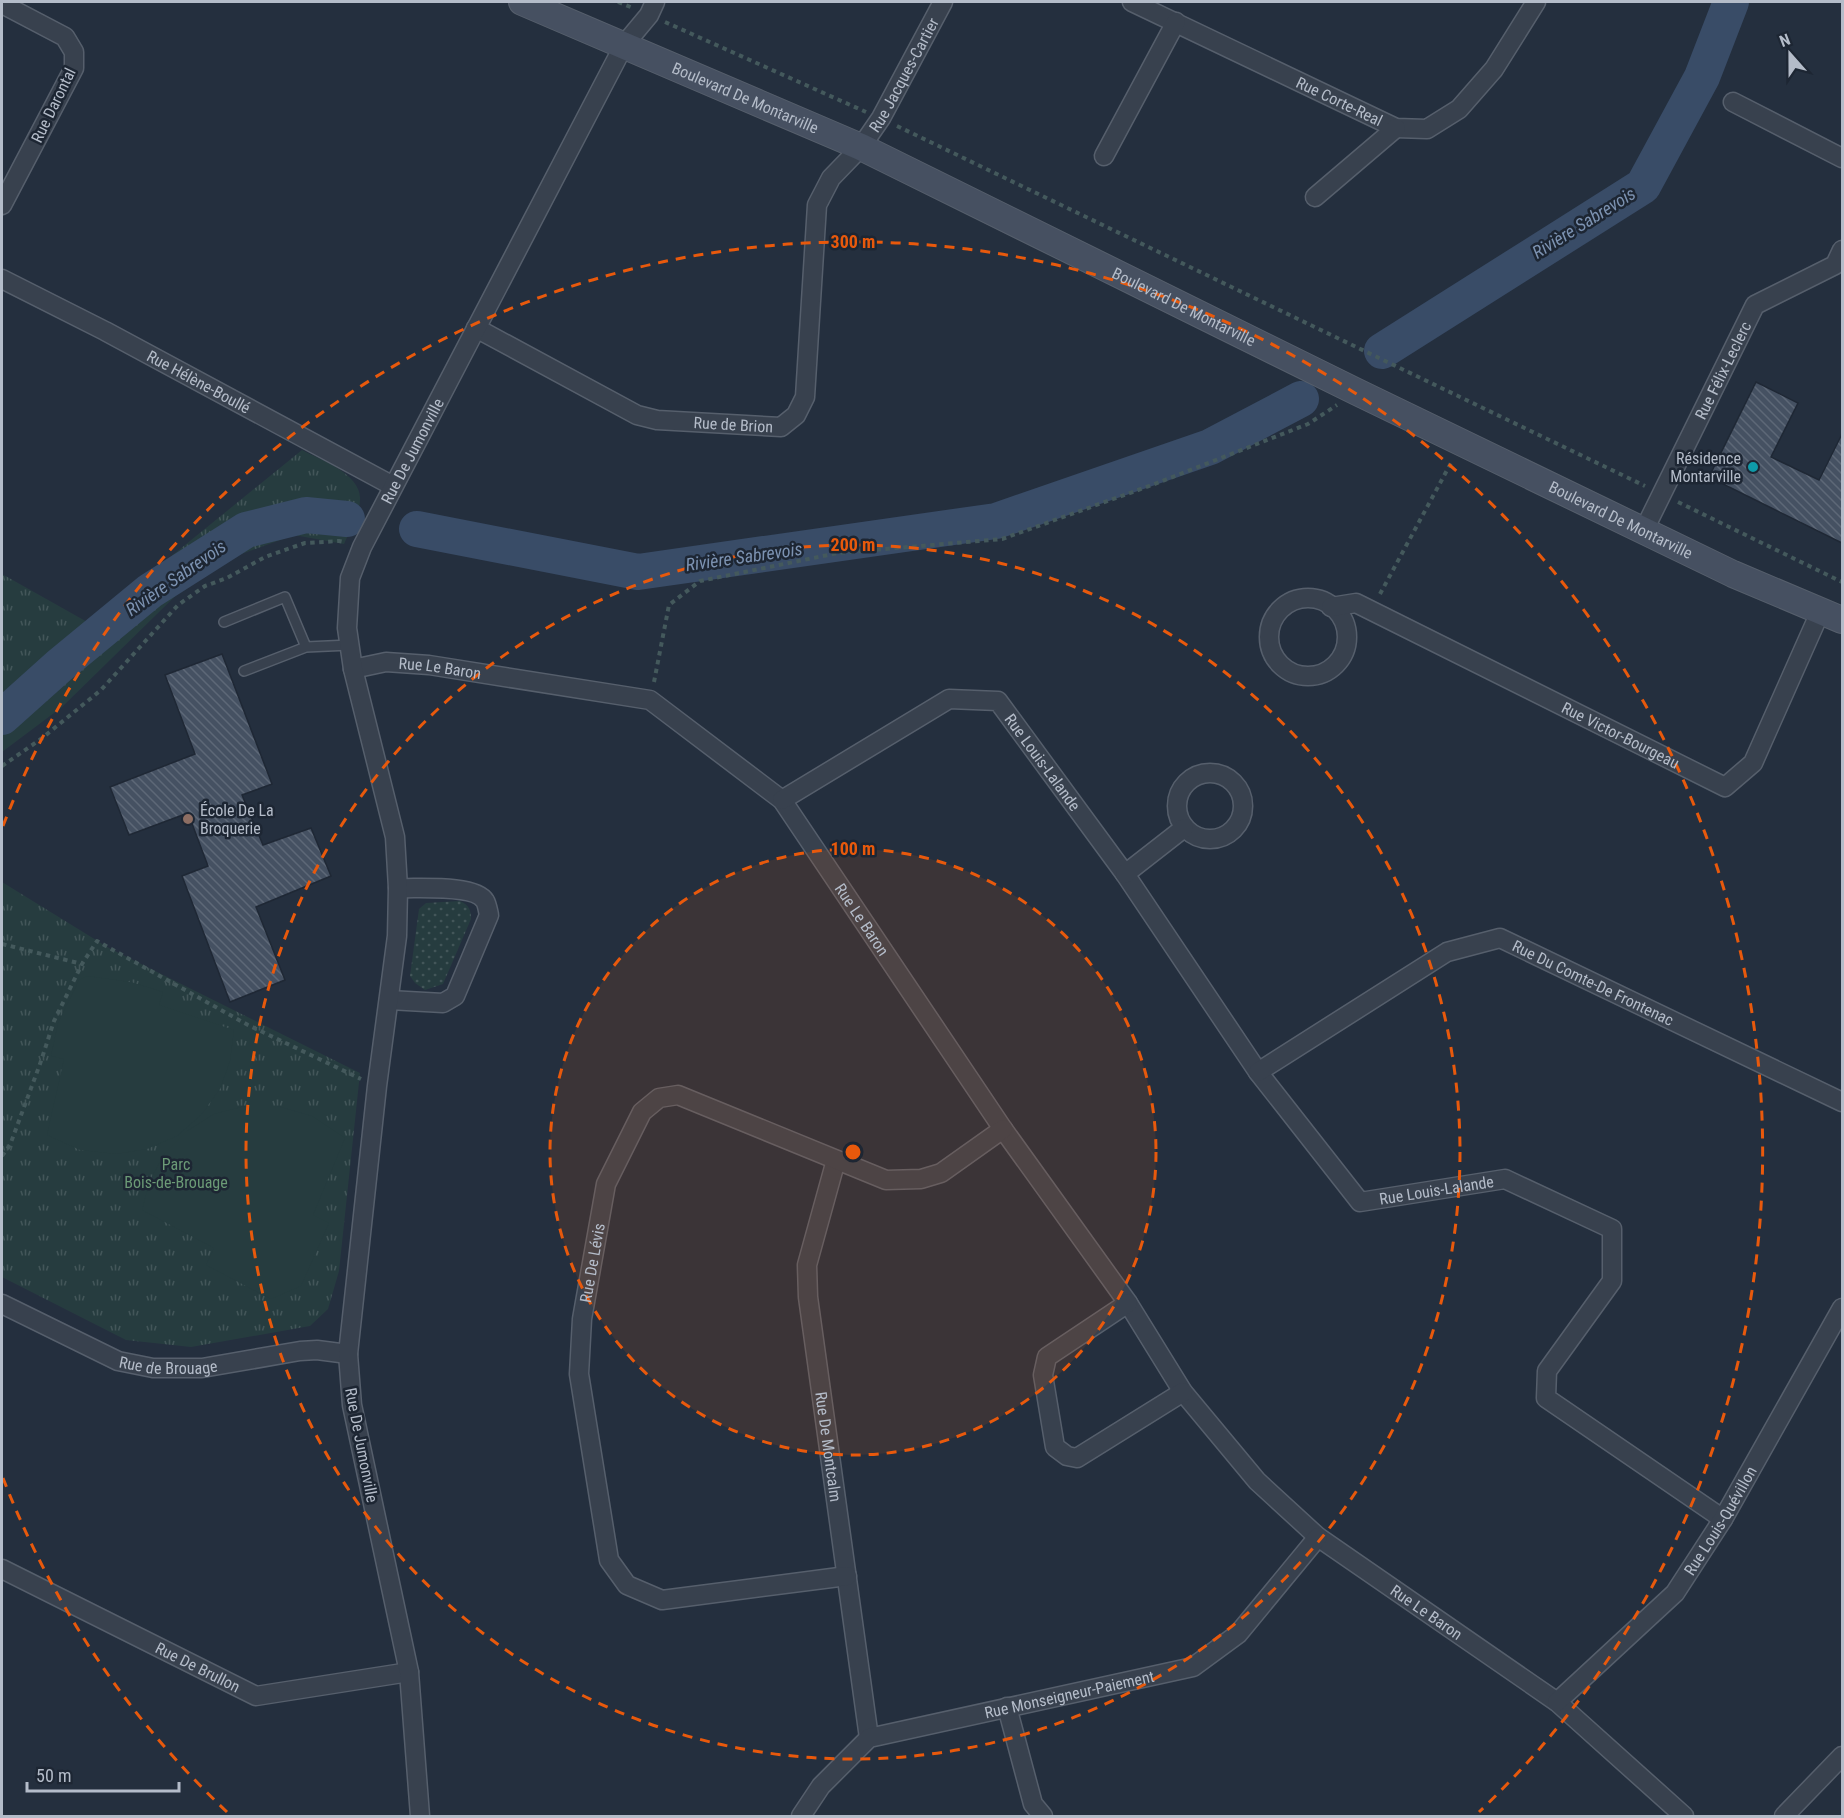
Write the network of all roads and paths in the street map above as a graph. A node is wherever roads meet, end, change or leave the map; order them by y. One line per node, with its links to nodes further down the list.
1 (522, 2): 9 (street, Boulevard De Montarville)
2 (618, 2): 7 (path, Boulevard De Montarville)
3 (943, 2): 11 (street, Rue Jacques-Cartier)
4 (1132, 2): 8 (street, Rue Corte-Real)
5 (1536, 2): 12 (street, Rue Corte-Real)
6 (2, 4): 17 (street, Rue Darontal)
7 (652, 8): 9 (street, Rue De Jumonville); 11 (path, Boulevard De Montarville)
8 (1176, 22): 12 (street, Rue Corte-Real); 14 (street)
9 (624, 45): 13 (street, Boulevard De Montarville); 20 (street, Rue De Jumonville)
10 (1733, 102): 15 (street)
11 (881, 118): 13 (street, Rue Jacques-Cartier); 24 (path, Boulevard De Montarville)
12 (1396, 129): 16 (street)
13 (861, 147): 20 (street, Rue de Brion); 21 (street, Boulevard De Montarville)
14 (1104, 156)
15 (1842, 158)
16 (1315, 197)
17 (2, 205)
18 (1842, 250): 24 (street, Rue Félix-Leclerc)
19 (2, 279): 23 (street, Rue Hélène-Boullé)
20 (476, 328): 23 (street, Rue De Jumonville)
21 (1357, 392): 22 (street, Boulevard De Montarville); 36 (path)
22 (1462, 442): 25 (street, Boulevard De Montarville); 29 (path)
23 (393, 486): 26 (street, Rue De Jumonville)
24 (1662, 494): 25 (street, Rue Félix-Leclerc); 27 (path, Boulevard De Montarville)
25 (1644, 530): 30 (street, Boulevard De Montarville)
26 (362, 547): 32 (street, Rue De Jumonville); 37 (path)
27 (1842, 582)
28 (1331, 607): 28 (street, Rue Victor-Bourgeau); 29 (street, Rue Victor-Bourgeau)
29 (1371, 610): 30 (street, Rue Victor-Bourgeau)
30 (1832, 615)
31 (224, 622): 33 (lane)
32 (350, 645): 33 (lane); 34 (street, Rue De Jumonville)
33 (306, 647): 35 (lane)
34 (353, 669): 36 (street, Rue Le Baron); 41 (street, Rue De Jumonville)
35 (244, 672)
36 (650, 700): 38 (street, Rue Le Baron)
37 (2, 766)
38 (782, 800): 40 (street, Rue Louis-Lalande); 48 (street, Rue Le Baron)
39 (1184, 828): 40 (street)
40 (1125, 874): 45 (street, Rue Louis-Lalande)
41 (398, 888): 44 (street, Rue De Jumonville); 44 (street)
42 (2, 944): 43 (path)
43 (82, 964): 46 (path); 49 (path)
44 (389, 1000): 46 (street, Rue De Jumonville)
45 (1258, 1072): 47 (street, Rue Du Comte-De Frontenac); 56 (street, Rue Louis-Lalande)
46 (377, 1086): 54 (street, Rue De Jumonville)
47 (1842, 1102)
48 (1003, 1129): 50 (street, Rue De Lévis); 51 (street, Rue Le Baron)
49 (2, 1156)
50 (836, 1160): 59 (street, Rue De Montcalm); 59 (street, Rue De Lévis)
51 (1128, 1303): 55 (street, Rue Le Baron); 55 (street)
52 (2, 1304): 54 (street, Rue de Brouage)
53 (1842, 1308): 56 (street, Rue Louis-Quévillon)
54 (348, 1354): 60 (street, Rue De Jumonville)
55 (1183, 1392): 57 (street, Rue Le Baron)
56 (1723, 1519): 61 (street, Rue Louis-Quévillon)
57 (1318, 1537): 61 (street, Rue Le Baron); 62 (street, Rue Monseigneur-Paiement)
58 (2, 1569): 60 (street, Rue De Brullon)
59 (847, 1576): 63 (street, Rue De Montcalm)
60 (409, 1672): 65 (street, Rue De Jumonville)
61 (1557, 1702): 68 (street, Rue Le Baron)
62 (1007, 1707): 63 (street, Rue Monseigneur-Paiement); 67 (street)
63 (869, 1738): 66 (street)
64 (1842, 1756): 69 (street)
65 (420, 1816)
66 (801, 1816)
67 (1043, 1816)
68 (1684, 1816)
69 (1784, 1816)

